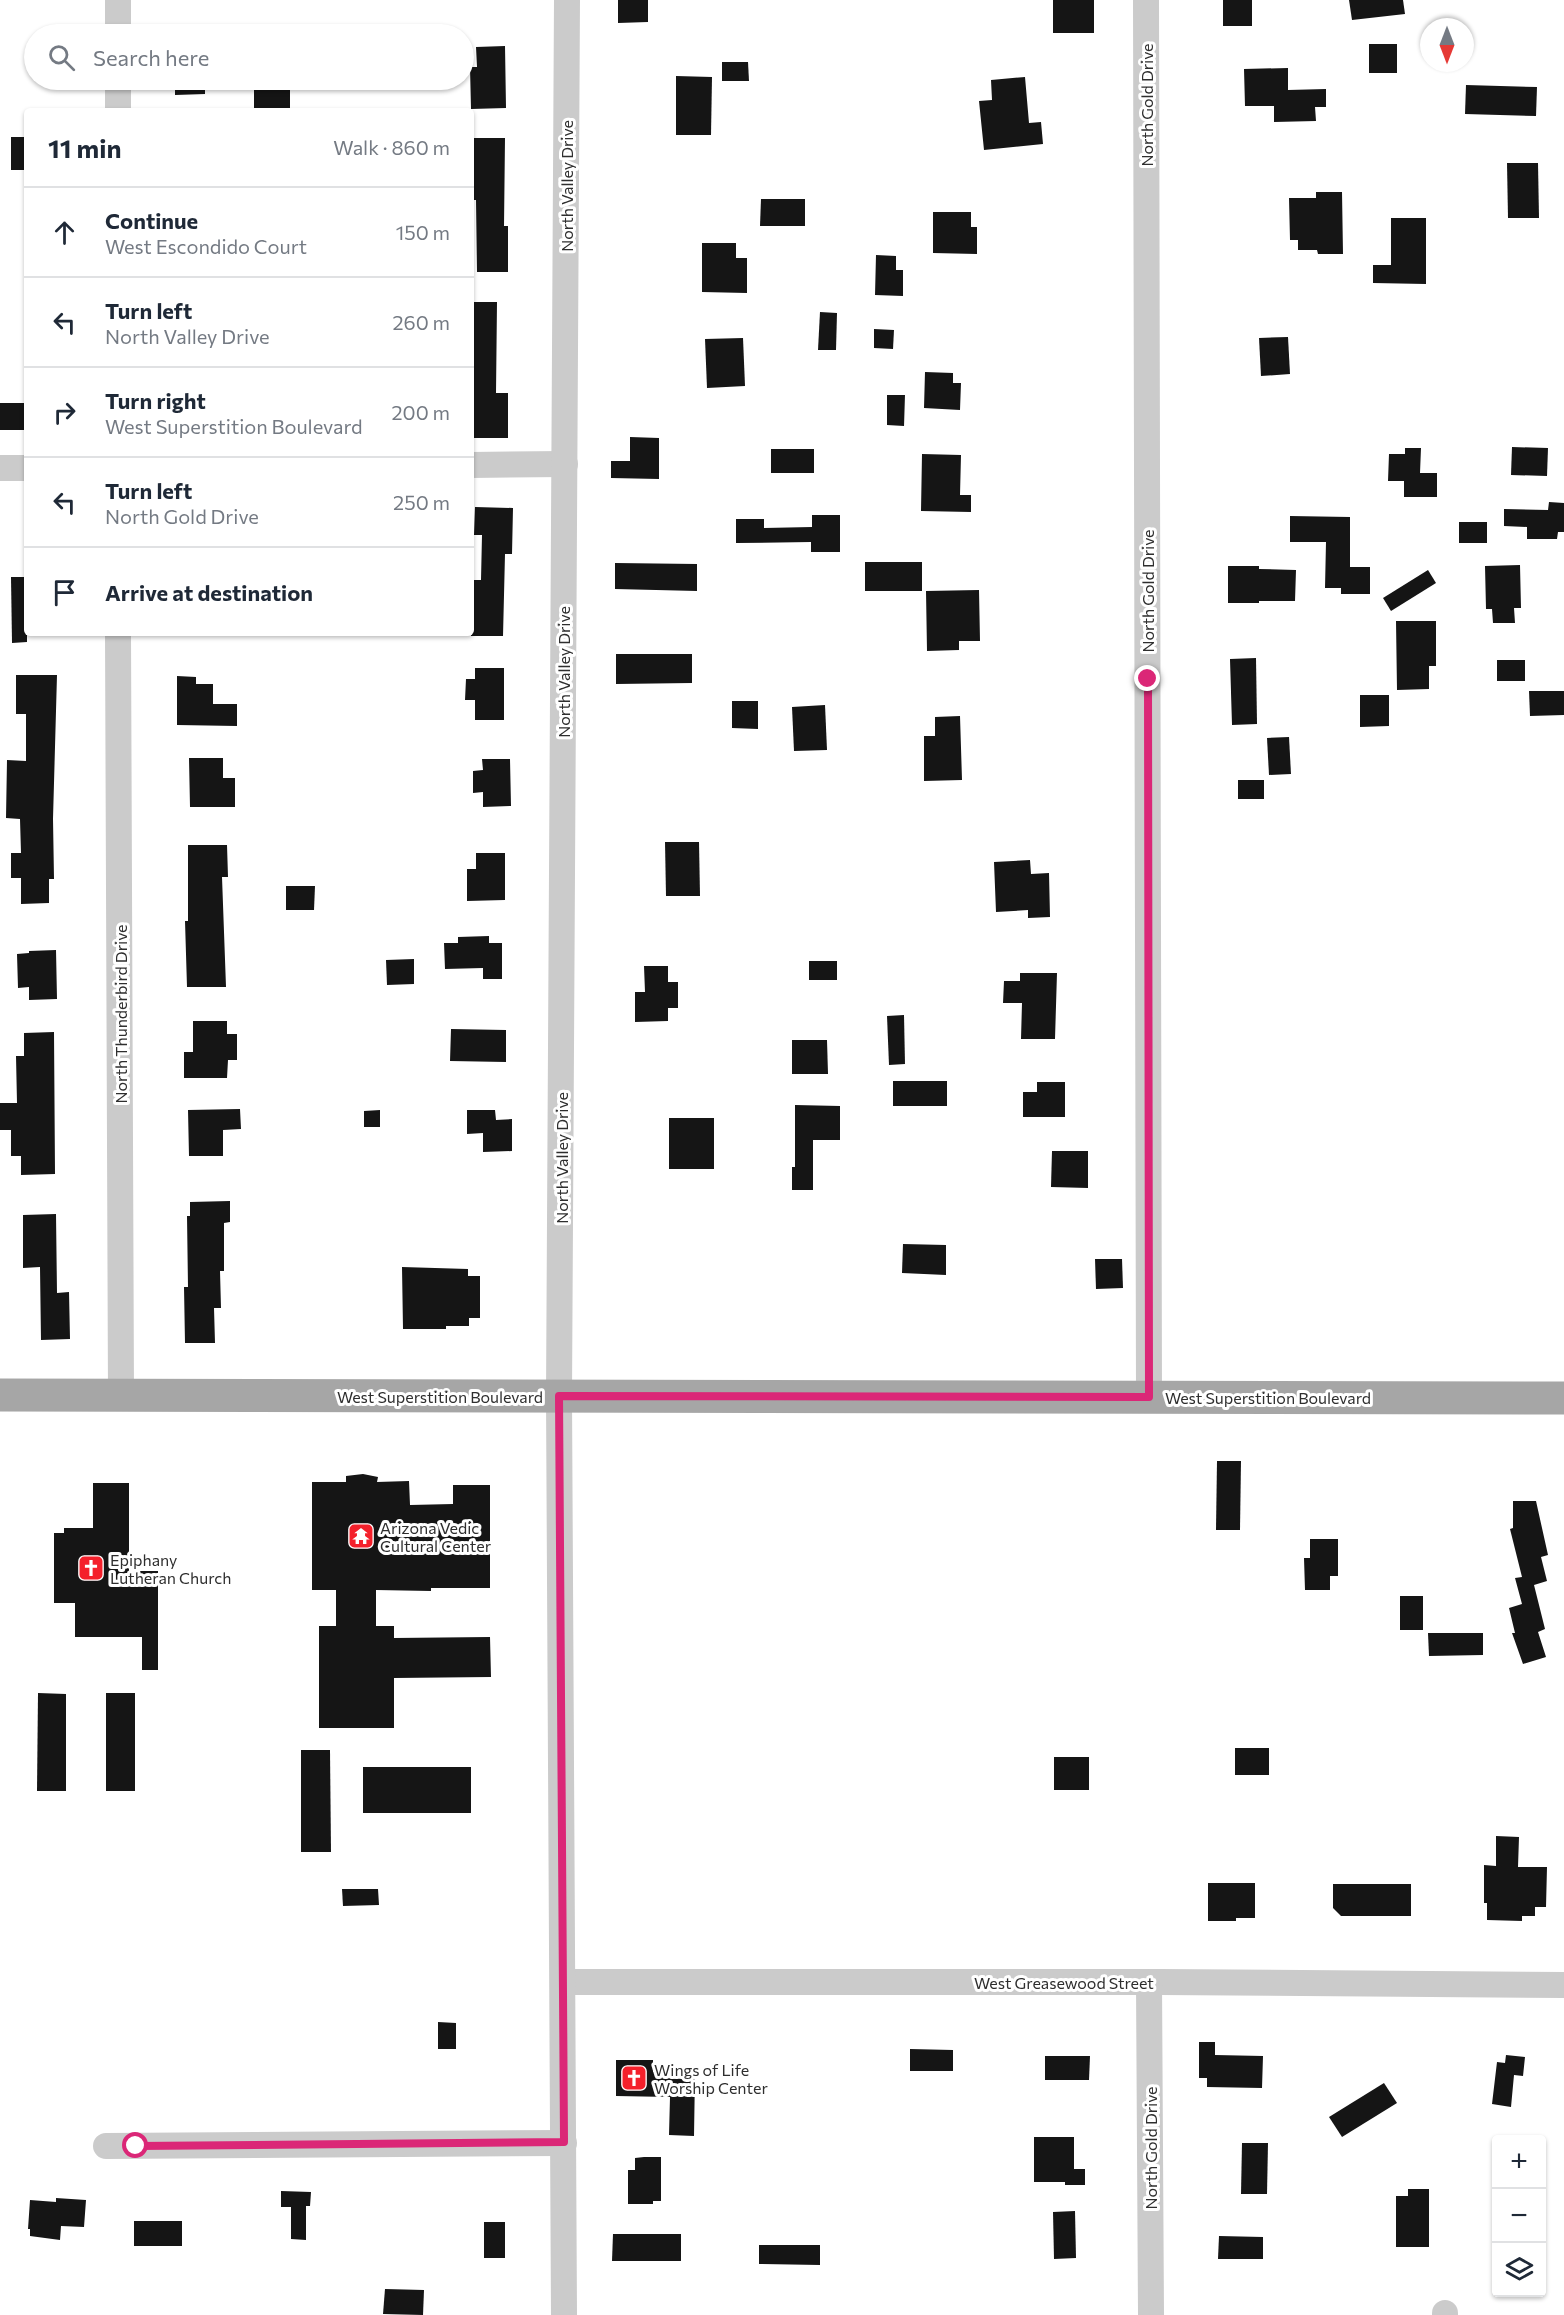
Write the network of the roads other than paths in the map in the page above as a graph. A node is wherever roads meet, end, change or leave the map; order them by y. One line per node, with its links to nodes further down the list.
1 (118, 0): 4 (street)
2 (567, 0): 8 (street, North Valley Drive)
3 (1146, 0): 15 (street, North Gold Drive)
4 (118, 24)
5 (118, 90): 6 (street)
6 (118, 108)
7 (474, 465): 8 (street)
8 (565, 465): 14 (street, North Valley Drive)
9 (0, 468): 10 (street)
10 (24, 468)
11 (118, 636): 13 (street, North Thunderbird Drive)
12 (0, 1395): 13 (main road, West Superstition Boulevard)
13 (121, 1395): 14 (main road, West Superstition Boulevard)
14 (559, 1396): 15 (main road, West Superstition Boulevard); 17 (street, North Valley Drive)
15 (1149, 1397): 16 (main road, West Superstition Boulevard)
16 (1564, 1398)
17 (564, 1982): 18 (street, West Greasewood Street); 20 (street, North Valley Drive)
18 (1149, 1982): 19 (street, West Greasewood Street); 23 (street, North Gold Drive)
19 (1564, 1985)
20 (564, 2142): 21 (street); 22 (street, North Valley Drive)
21 (106, 2146)
22 (564, 2315)
23 (1151, 2315)

